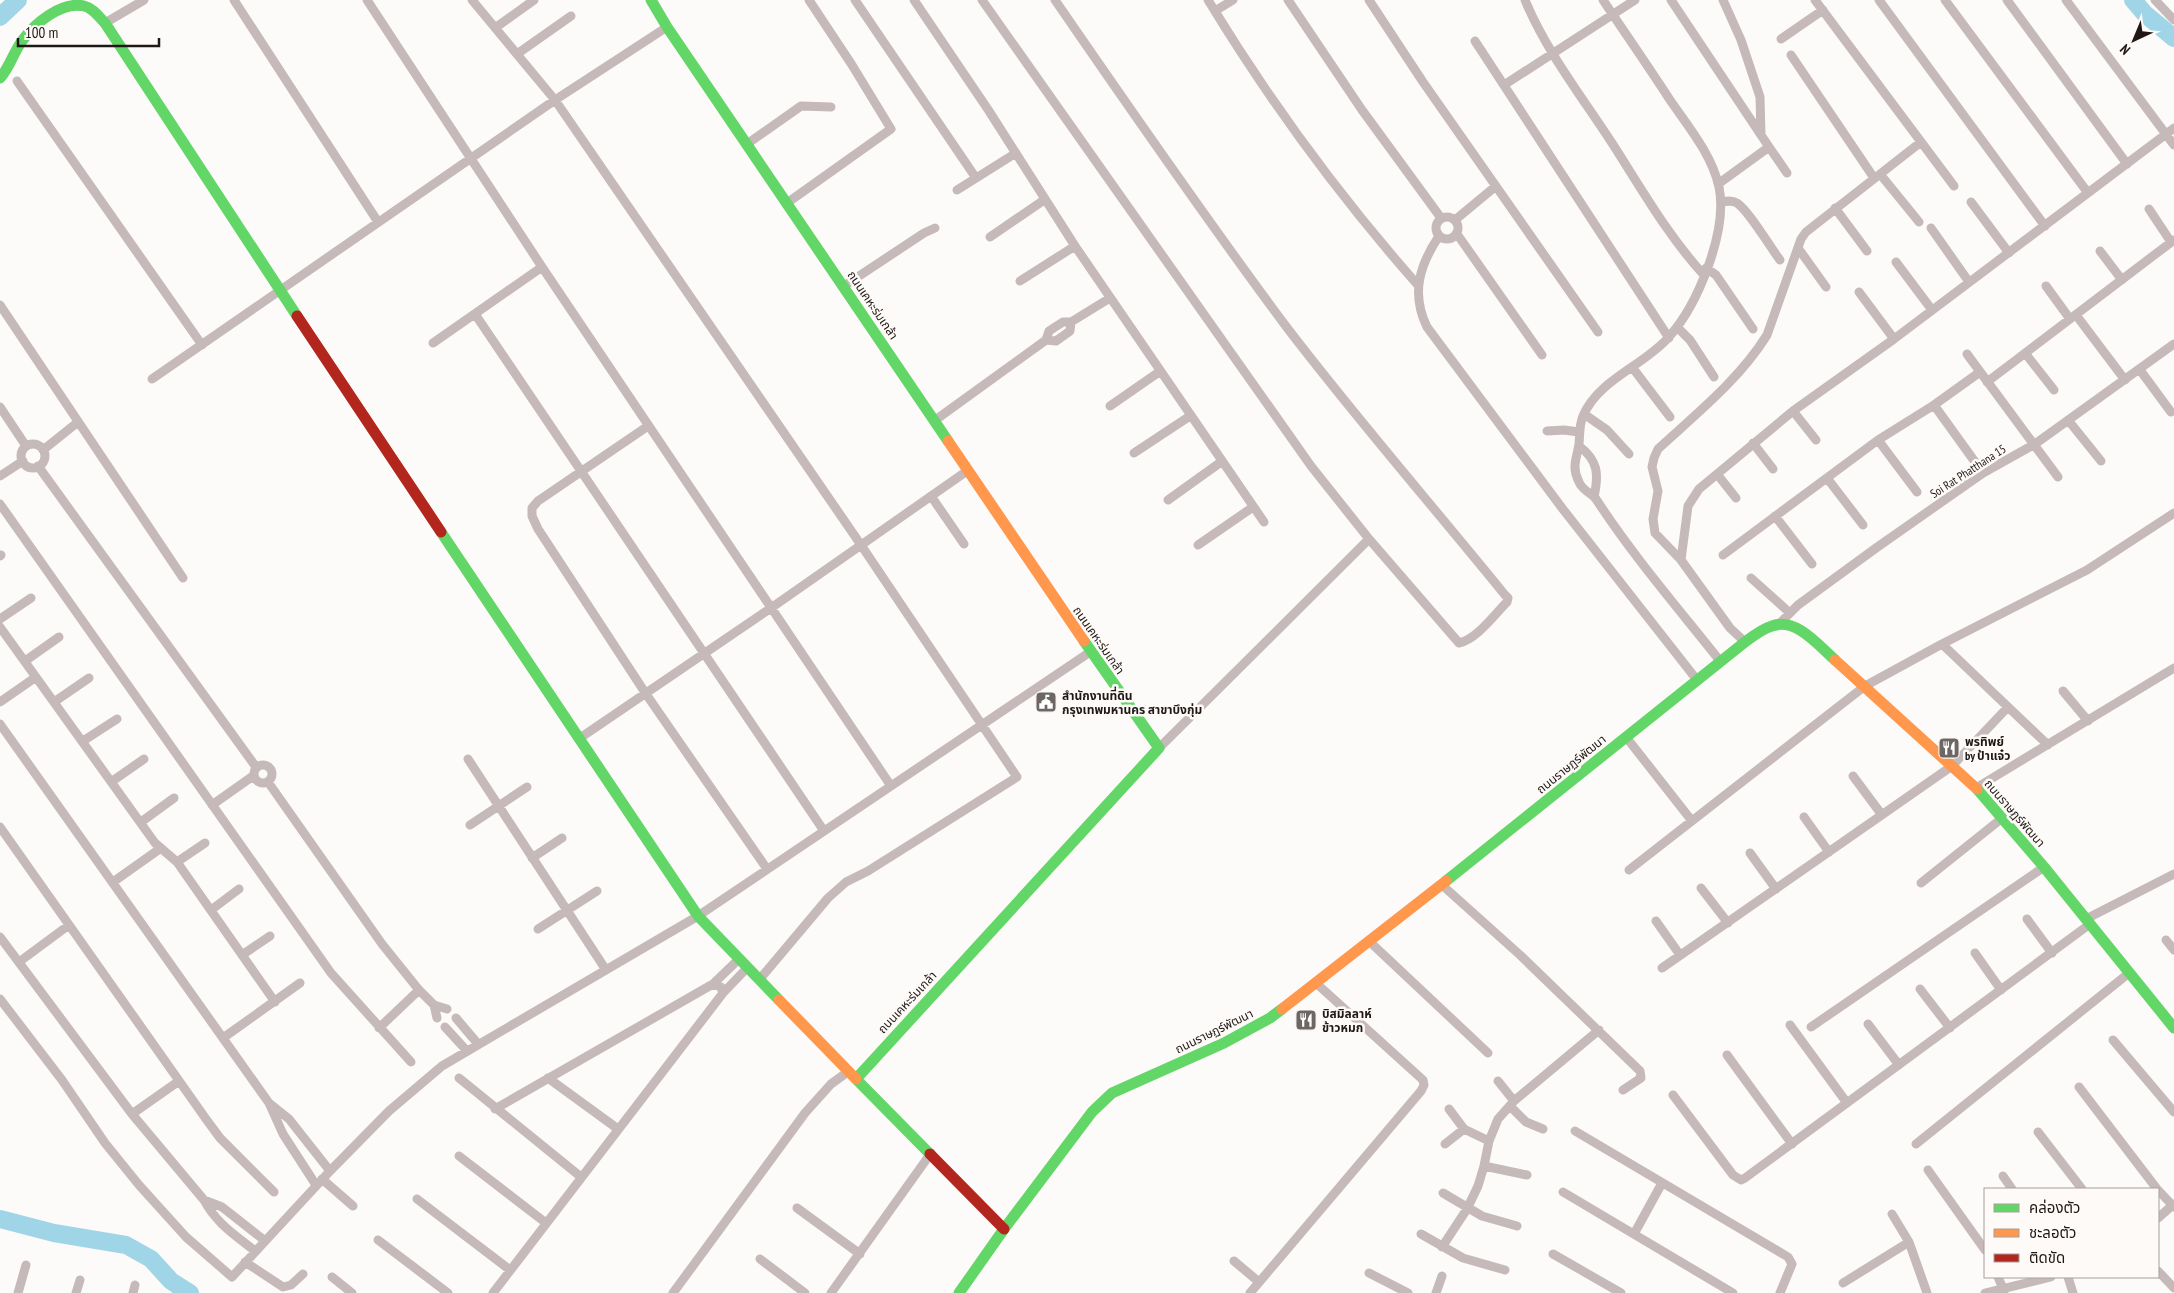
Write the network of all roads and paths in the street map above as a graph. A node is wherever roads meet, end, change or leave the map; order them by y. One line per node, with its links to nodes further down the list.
1 (144, 0): 32 (street)
2 (234, 0): 71 (street)
3 (367, 0): 53 (street)
4 (472, 0): 34 (street)
5 (534, 0): 34 (street)
6 (651, 0): 33 (street, ถนนเคหะร่มเกล้า)
7 (809, 0): 66 (street)
8 (855, 0): 57 (street)
9 (914, 0): 52 (street)
10 (982, 0): 169 (street)
11 (1055, 0): 169 (street)
12 (1208, 0): 28 (street)
13 (1233, 0): 28 (street)
14 (1288, 0): 69 (street)
15 (1369, 0): 59 (street)
16 (1525, 0): 37 (street)
17 (1603, 0): 29 (street)
18 (1635, 0): 29 (street)
19 (1671, 0): 46 (street)
20 (1723, 0): 46 (street)
21 (1815, 0): 27 (street)
22 (1879, 0): 73 (street)
23 (1945, 0): 62 (street)
24 (2007, 0): 54 (street)
25 (2066, 0): 47 (street)
26 (2155, 0): 31 (street)
27 (1823, 10): 35 (street); 48 (street)
28 (1215, 11): 92 (street)
29 (1612, 14): 37 (street); 58 (street)
30 (572, 16): 38 (street)
31 (2174, 20)
32 (105, 23): 40 (street); 96 (street)
33 (667, 27): 43 (street); 49 (street, ถนนเคหะร่มเกล้า)
34 (495, 28): 38 (street)
35 (1781, 39)
36 (1475, 41): 42 (street)
37 (1553, 53): 42 (street); 88 (street)
38 (517, 54): 43 (street)
39 (1791, 55): 56 (street)
40 (0, 78)
41 (17, 81): 110 (street)
42 (1504, 85): 106 (street)
43 (555, 100): 53 (street); 171 (street)
44 (832, 107): 49 (street)
45 (2174, 128): 47 (street)
46 (1761, 135): 51 (street)
47 (2166, 135): 50 (street); 54 (street)
48 (1921, 142): 56 (street); 60 (street)
49 (747, 144): 66 (street, ถนนเคหะร่มเกล้า)
50 (2174, 145)
51 (1769, 147): 55 (street); 58 (street)
52 (1016, 153): 57 (street); 63 (street)
53 (470, 159): 71 (street); 87 (street)
54 (2127, 164): 62 (street)
55 (1787, 173)
56 (1877, 176): 67 (street); 72 (street)
57 (976, 178): 61 (street)
58 (1718, 184): 64 (street)
59 (1496, 186): 70 (street); 105 (street)
60 (1954, 186)
61 (957, 190)
62 (2088, 193): 73 (street)
63 (1044, 200): 78 (street); 80 (street)
64 (1722, 202): 85 (street); 88 (street)
65 (1971, 202): 84 (street)
66 (787, 203): 93 (street, ถนนเคหะร่มเกล้า)
67 (1835, 208): 81 (street); 83 (street)
68 (2149, 209): 79 (street)
69 (1442, 218): 70 (street); 77 (street)
70 (1455, 220): 76 (street)
71 (378, 222): 96 (street)
72 (1918, 222)
73 (2045, 226): 84 (street)
74 (935, 228): 93 (street)
75 (1931, 228): 91 (street)
76 (1457, 234): 77 (street); 113 (street)
77 (1439, 236): 92 (street)
78 (990, 237)
79 (2173, 241): 89 (street)
80 (1074, 246): 90 (street); 98 (street)
81 (1798, 248): 95 (street); 174 (street)
82 (2100, 250): 89 (street)
83 (1867, 251)
84 (2009, 253): 91 (street)
85 (1780, 260)
86 (1896, 262): 100 (street)
87 (542, 267): 101 (street); 134 (street)
88 (1705, 272): 103 (street); 104 (street)
89 (2122, 280): 102 (street)
90 (1020, 282)
91 (1970, 282): 100 (street)
92 (1417, 284): 194 (street)
93 (844, 286): 132 (street, ถนนเคหะร่มเกล้า)
94 (2046, 286): 102 (street)
95 (1826, 287)
96 (281, 290): 110 (street); 206 (street)
97 (1859, 292): 107 (street)
98 (1110, 298): 116 (street); 132 (street)
99 (0, 305): 133 (street)
100 (1932, 310): 107 (street)
101 (475, 314): 108 (street); 151 (street)
102 (2073, 317): 112 (street); 120 (street)
103 (1677, 327): 106 (street); 118 (street)
104 (1753, 329)
105 (1598, 332)
106 (1669, 338): 114 (street)
107 (1894, 339): 126 (street)
108 (433, 343)
109 (2174, 344): 115 (street, Soi Rat Phatthana 15)
110 (202, 345): 119 (street)
111 (1967, 354): 117 (street)
112 (2025, 354): 121 (street); 122 (street)
113 (1542, 355)
114 (1632, 367): 128 (street); 130 (street)
115 (2140, 370): 120 (street, Soi Rat Phatthana 15); 127 (street)
116 (1159, 372): 124 (street); 129 (street)
117 (1980, 372): 121 (street); 123 (street)
118 (1714, 377)
119 (152, 379)
120 (2125, 380): 131 (street, Soi Rat Phatthana 15)
121 (1987, 382): 140 (street)
122 (2054, 390)
123 (1934, 405): 138 (street); 154 (street)
124 (1110, 406)
125 (0, 408): 141 (street)
126 (1793, 411): 137 (street); 139 (street)
127 (2171, 412)
128 (1584, 414): 136 (street); 145 (street)
129 (1190, 416): 144 (street); 148 (street)
130 (1670, 417)
131 (2068, 420): 140 (street, Soi Rat Phatthana 15); 147 (street)
132 (934, 421): 152 (street, ถนนเคหะร่มเกล้า)
133 (78, 422): 143 (street); 176 (street)
134 (648, 426): 151 (street); 179 (street)
135 (1547, 431): 136 (street)
136 (1579, 432): 142 (street)
137 (1816, 440)
138 (1878, 440): 157 (street); 158 (street)
139 (1753, 443): 150 (street); 153 (street)
140 (2035, 444): 154 (street, Soi Rat Phatthana 15); 156 (street)
141 (26, 446): 143 (street); 146 (street)
142 (1579, 446): 160 (street); 160 (street)
143 (43, 450): 149 (street)
144 (1134, 453)
145 (1629, 454)
146 (23, 461): 149 (street); 155 (street)
147 (2101, 461)
148 (1221, 462): 162 (street); 164 (street)
149 (38, 466): 213 (street)
150 (1773, 469)
151 (582, 470): 188 (street); 197 (street)
152 (967, 471): 159 (street); 187 (street, ถนนเคหะร่มเกล้า)
153 (1717, 474): 161 (street); 174 (street)
154 (1983, 474): 180 (street, Soi Rat Phatthana 15)
155 (0, 476)
156 (2058, 477)
157 (1827, 478): 166 (street); 168 (street)
158 (1917, 492)
159 (931, 496): 170 (street); 171 (street)
160 (1594, 497): 190 (street)
161 (1736, 498)
162 (1168, 500)
163 (0, 504): 221 (street)
164 (1253, 507): 167 (street); 172 (street)
165 (2174, 512): 186 (street)
166 (1775, 516): 173 (street); 175 (street)
167 (1264, 522)
168 (1863, 525)
169 (1369, 539): 209 (street)
170 (964, 544)
171 (861, 545): 179 (street); 204 (street)
172 (1198, 545)
173 (1723, 555)
174 (1680, 560): 185 (street)
175 (1812, 564)
176 (183, 578)
177 (1751, 578): 180 (street)
178 (31, 598): 181 (street)
179 (771, 608): 188 (street); 217 (street)
180 (1790, 613): 182 (street, Soi Rat Phatthana 15)
181 (0, 619)
182 (1780, 624): 185 (street, ถนนราษฏร์พัฒนา); 195 (street, ถนนราษฏร์พัฒนา)
183 (0, 626): 189 (street)
184 (59, 637): 189 (street)
185 (1745, 642): 190 (street, ถนนราษฏร์พัฒนา)
186 (1942, 644): 195 (street); 200 (street)
187 (1090, 652): 204 (street); 209 (street, ถนนเคหะร่มเกล้า)
188 (705, 653): 197 (street); 230 (street)
189 (25, 661): 192 (street)
190 (1720, 661): 194 (street, ถนนราษฏร์พัฒนา)
191 (2174, 668): 202 (street)
192 (36, 677): 198 (street); 199 (street)
193 (89, 678): 199 (street)
194 (1697, 680): 205 (street, ถนนราษฏร์พัฒนา)
195 (1865, 686): 212 (street, ถนนราษฏร์พัฒนา); 226 (street)
196 (2063, 691): 202 (street)
197 (646, 694): 206 (street); 239 (street)
198 (0, 702)
199 (54, 702): 207 (street)
200 (2008, 707): 208 (street); 212 (street)
201 (117, 719): 207 (street)
202 (2088, 721): 208 (street)
203 (0, 724): 242 (street)
204 (982, 725): 217 (street); 273 (street)
205 (1626, 737): 226 (street); 244 (street, ถนนราษฏร์พัฒนา)
206 (580, 738): 251 (street)
207 (83, 741): 215 (street)
208 (2048, 745): 219 (street)
209 (1159, 748): 303 (street, ถนนเคหะร่มเกล้า)
210 (144, 759): 215 (street)
211 (468, 759): 222 (street)
212 (1952, 766): 219 (street, ถนนราษฏร์พัฒนา); 223 (street)
213 (255, 771): 216 (street); 216 (street); 221 (street)
214 (1853, 776): 223 (street)
215 (111, 782): 227 (street)
216 (268, 782): 278 (street)
217 (891, 786): 230 (street)
218 (528, 787): 222 (street)
219 (1976, 788): 225 (street, ถนนราษฏร์พัฒนา)
220 (174, 798): 227 (street)
221 (212, 805): 291 (street)
222 (498, 807): 228 (street); 236 (street)
223 (1882, 815): 234 (street)
224 (1804, 817): 234 (street)
225 (2001, 819): 238 (street, ถนนราษฏร์พัฒนา); 243 (street)
226 (1692, 821): 240 (street)
227 (140, 822): 233 (street)
228 (470, 825)
229 (0, 827): 256 (street)
230 (824, 831): 239 (street)
231 (562, 838): 236 (street)
232 (205, 843): 237 (street)
233 (161, 848): 237 (street); 242 (street)
234 (1829, 852): 246 (street)
235 (1750, 853): 246 (street)
236 (532, 858): 250 (street)
237 (177, 862): 249 (street)
238 (2044, 867): 254 (street, ถนนราษฏร์พัฒนา); 290 (street)
239 (767, 869): 251 (street)
240 (1629, 870)
241 (2174, 874): 254 (street)
242 (113, 882): 295 (street)
243 (1921, 883)
244 (1442, 885): 261 (street, ถนนราษฏร์พัฒนา); 294 (street)
245 (1701, 888): 255 (street)
246 (1776, 889): 255 (street)
247 (239, 890): 249 (street)
248 (597, 890): 250 (street)
249 (211, 910): 265 (street)
250 (567, 910): 257 (street); 271 (street)
251 (698, 916): 267 (street); 271 (street)
252 (2027, 919): 263 (street)
253 (1656, 922): 266 (street)
254 (2088, 922): 263 (street); 272 (street, ถนนราษฏร์พัฒนา)
255 (1728, 923): 266 (street)
256 (69, 925): 268 (street); 306 (street)
257 (538, 929)
258 (270, 936): 265 (street)
259 (0, 937): 268 (street)
260 (2166, 940): 262 (street)
261 (1370, 942): 276 (street, ถนนราษฏร์พัฒนา); 299 (street)
262 (2174, 950)
263 (2052, 952): 279 (street)
264 (1975, 953): 279 (street)
265 (242, 955): 282 (street)
266 (1680, 955): 270 (street)
267 (739, 959): 269 (street); 275 (street)
268 (19, 962): 317 (street)
269 (747, 968): 273 (street); 280 (street)
270 (1662, 968)
271 (606, 970): 297 (street)
272 (2128, 973): 293 (street, ถนนราษฏร์พัฒนา); 326 (street)
273 (759, 980): 303 (street)
274 (300, 982): 282 (street)
275 (713, 984): 280 (street); 305 (street)
276 (1316, 984): 354 (street, ถนนราษฏร์พัฒนา); 380 (street)
277 (1920, 989): 292 (street)
278 (419, 990): 283 (street); 291 (street)
279 (2001, 990): 292 (street)
280 (722, 993): 318 (street)
281 (0, 999): 367 (street)
282 (275, 1002): 295 (street)
283 (434, 1005): 284 (street); 285 (street)
284 (447, 1010)
285 (438, 1018)
286 (456, 1018): 297 (street)
287 (1868, 1024): 302 (street)
288 (1790, 1025): 313 (street)
289 (445, 1027): 298 (street)
290 (1811, 1027)
291 (379, 1028): 301 (street)
292 (1950, 1028): 302 (street)
293 (2174, 1028)
294 (1599, 1030): 309 (street); 312 (street)
295 (223, 1038): 311 (street)
296 (2113, 1040): 316 (street)
297 (478, 1044): 298 (street)
298 (467, 1051): 330 (street)
299 (1488, 1053)
300 (1727, 1055): 325 (street)
301 (411, 1062)
302 (1899, 1065): 313 (street)
303 (852, 1075): 327 (street); 389 (street)
304 (459, 1078): 314 (street)
305 (548, 1078): 314 (street); 318 (street)
306 (179, 1081): 317 (street); 341 (street)
307 (1498, 1081): 312 (street)
308 (2078, 1087): 339 (street)
309 (1623, 1090)
310 (1673, 1095): 325 (street)
311 (268, 1103): 330 (street); 335 (street)
312 (1512, 1103): 320 (street); 323 (street)
313 (1847, 1103): 325 (street)
314 (495, 1109): 334 (street)
315 (1449, 1109): 319 (street)
316 (2174, 1112)
317 (132, 1114): 344 (street)
318 (618, 1129): 334 (street)
319 (1464, 1129): 323 (street); 324 (street)
320 (1543, 1129)
321 (1575, 1131): 336 (street)
322 (2038, 1132): 338 (street)
323 (1489, 1141): 329 (street)
324 (1446, 1144)
325 (1792, 1144)
326 (1916, 1144)
327 (931, 1153): 354 (street); 363 (street)
328 (458, 1156): 352 (street)
329 (1484, 1166): 332 (street); 349 (street)
330 (330, 1170): 335 (street)
331 (1928, 1170): 361 (street)
332 (1526, 1175)
333 (2003, 1176): 337 (street)
334 (581, 1177): 352 (street)
335 (319, 1182): 347 (street); 357 (street)
336 (1662, 1183): 356 (street); 398 (street)
337 (2011, 1188)
338 (2081, 1188)
339 (2157, 1188)
340 (2159, 1190): 346 (street)
341 (274, 1192)
342 (1563, 1192): 356 (street)
343 (1443, 1193): 349 (street)
344 (204, 1200): 357 (street); 362 (street)
345 (417, 1200): 369 (street)
346 (2173, 1205): 351 (street)
347 (353, 1206)
348 (797, 1208): 363 (street)
349 (1467, 1209): 353 (street); 360 (street)
350 (1892, 1214): 359 (street)
351 (2159, 1217)
352 (546, 1223): 369 (street)
353 (1517, 1226)
354 (1004, 1229): 392 (street, ถนนราษฏร์พัฒนา)
355 (1421, 1234): 360 (street)
356 (1634, 1234): 397 (street)
357 (264, 1240): 362 (street)
358 (378, 1240): 387 (street)
359 (1909, 1242): 381 (street); 399 (street)
360 (1442, 1247): 370 (street)
361 (1984, 1249)
362 (254, 1251): 367 (street)
363 (860, 1254): 391 (street)
364 (1553, 1254): 396 (street)
365 (760, 1259): 390 (street)
366 (1234, 1261): 380 (street)
367 (244, 1262): 372 (street)
368 (26, 1265): 384 (street)
369 (510, 1270): 388 (street)
370 (1505, 1270)
371 (2159, 1272): 382 (street)
372 (303, 1274)
373 (1369, 1274): 394 (street)
374 (1442, 1276): 395 (street)
375 (332, 1278): 386 (street)
376 (1998, 1278): 383 (street)
377 (2047, 1278): 383 (street)
378 (2068, 1278): 401 (street)
379 (80, 1280): 385 (street)
380 (1259, 1282): 393 (street)
381 (1843, 1283)
382 (2174, 1288)
383 (2003, 1290): 400 (street)
384 (18, 1293)
385 (76, 1293)
386 (352, 1293)
387 (448, 1293)
388 (493, 1293)
389 (673, 1293)
390 (806, 1293)
391 (831, 1293)
392 (959, 1293)
393 (1250, 1293)
394 (1408, 1293)
395 (1436, 1293)
396 (1621, 1293)
397 (1733, 1293)
398 (1780, 1293)
399 (1927, 1293)
400 (1985, 1293)
401 (2073, 1293)

